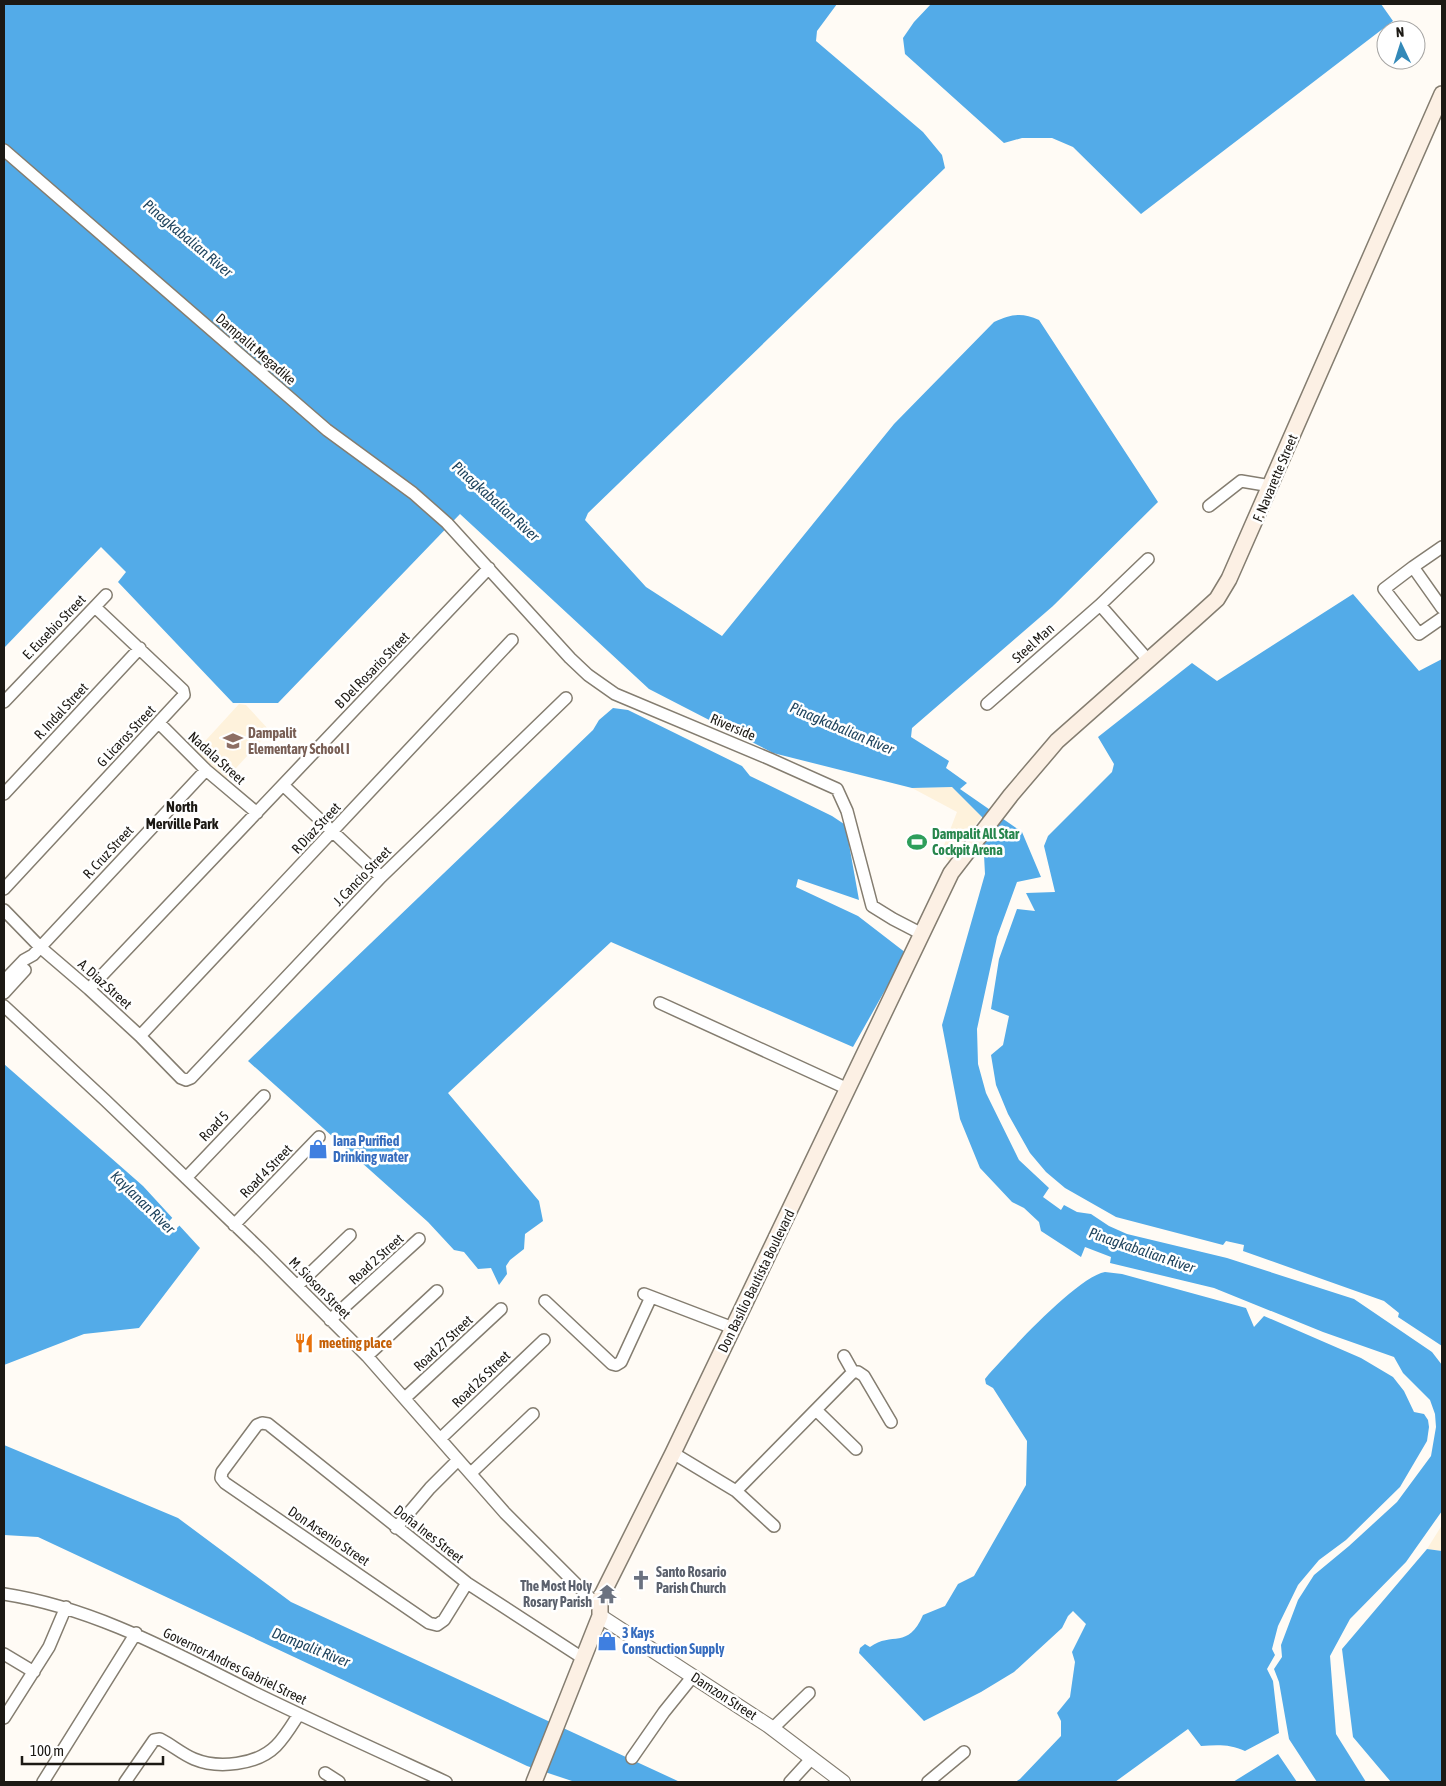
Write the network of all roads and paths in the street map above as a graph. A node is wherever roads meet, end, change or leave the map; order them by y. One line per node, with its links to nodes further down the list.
1 (1442, 94): 3 (main road, F. Navarette Street)
2 (4, 150): 8 (street, Dampalit Megadike)
3 (1271, 486): 4 (street); 16 (main road, F. Navarette Street)
4 (1209, 506)
5 (1442, 548): 7 (street)
6 (1148, 559): 10 (street, Steel Man)
7 (1413, 567): 12 (street); 13 (street)
8 (489, 568): 22 (street, B Del Rosario Street); 30 (street, Riverside)
9 (106, 595): 11 (street, E. Eusebio Street)
10 (1100, 605): 16 (street); 19 (street, Steel Man)
11 (94, 607): 15 (street, G Licaros Street); 18 (street, E. Eusebio Street)
12 (1442, 608)
13 (1442, 618)
14 (512, 640): 26 (street, R Diaz Street)
15 (140, 648): 20 (street, G Licaros Street); 23 (street, R. Indal Street)
16 (1149, 661): 24 (main road, F. Navarette Street)
17 (566, 698): 27 (street, J. Cancio Street)
18 (4, 702)
19 (987, 704)
20 (158, 723): 21 (street, Nadala Street); 28 (street, G Licaros Street)
21 (206, 770): 25 (street, Nadala Street); 31 (street, R. Cruz Street)
22 (283, 785): 25 (street, B Del Rosario Street); 26 (street)
23 (4, 794)
24 (1011, 795): 30 (main road, Don Basilio Bautista Boulevard)
25 (257, 813): 33 (street, B Del Rosario Street)
26 (332, 832): 27 (street); 37 (street, R Diaz Street)
27 (381, 877): 38 (street, J. Cancio Street)
28 (4, 889)
29 (4, 910): 31 (street, A. Diaz Street)
30 (922, 934): 39 (main road, Don Basilio Bautista Boulevard)
31 (36, 951): 32 (street, R. Cruz Street); 33 (street, A. Diaz Street); 34 (street, R. Cruz Street)
32 (4, 981)
33 (89, 989): 37 (street, A. Diaz Street)
34 (4, 993)
35 (660, 1003): 39 (street)
36 (4, 1006): 42 (street, M. Sioson Street)
37 (140, 1036): 38 (street, A. Diaz Street)
38 (186, 1080)
39 (848, 1090): 51 (main road, Don Basilio Bautista Boulevard)
40 (264, 1096): 42 (street, Road 5)
41 (319, 1137): 43 (street, Road 4 Street)
42 (186, 1178): 43 (street, M. Sioson Street)
43 (234, 1225): 46 (street, M. Sioson Street)
44 (350, 1235): 46 (street)
45 (419, 1239): 50 (street, Road 2 Street)
46 (297, 1286): 50 (street, M. Sioson Street)
47 (437, 1291): 53 (street)
48 (545, 1301): 51 (street)
49 (502, 1309): 56 (street, Road 27 Street)
50 (330, 1320): 53 (street, M. Sioson Street)
51 (734, 1328): 63 (main road, Don Basilio Bautista Boulevard)
52 (544, 1340): 61 (street, Road 26 Street)
53 (367, 1356): 56 (street, M. Sioson Street)
54 (844, 1356): 55 (street)
55 (853, 1372): 57 (street); 59 (street)
56 (405, 1398): 61 (street, M. Sioson Street)
57 (816, 1410): 62 (street); 66 (street)
58 (534, 1414): 65 (street)
59 (891, 1422)
60 (262, 1423): 68 (street, Doña Ines Street); 69 (street, Don Arsenio Street)
61 (440, 1439): 64 (street, M. Sioson Street)
62 (856, 1449)
63 (673, 1454): 66 (street); 72 (main road, Don Basilio Bautista Boulevard)
64 (458, 1460): 65 (street, M. Sioson Street); 68 (street)
65 (471, 1473): 72 (street, M. Sioson Street)
66 (736, 1491): 67 (street)
67 (774, 1526)
68 (396, 1528): 69 (street, Doña Ines Street)
69 (467, 1584): 75 (street, Doña Ines Street)
70 (4, 1594): 71 (street, Governor Andres Gabriel Street)
71 (66, 1607): 73 (street, Governor Andres Gabriel Street); 76 (street)
72 (600, 1612): 75 (main road, Don Basilio Bautista Boulevard); 77 (street, Damzon Street)
73 (136, 1634): 79 (street, Governor Andres Gabriel Street); 87 (street)
74 (4, 1654): 76 (street)
75 (584, 1659): 86 (main road, Don Basilio Bautista Boulevard)
76 (34, 1672): 80 (street)
77 (693, 1676): 81 (street, Damzon Street); 83 (street)
78 (809, 1693): 81 (street)
79 (299, 1714): 88 (street); 90 (street, Governor Andres Gabriel Street)
80 (4, 1716)
81 (772, 1729): 84 (street, Damzon Street)
82 (964, 1752): 93 (street)
83 (632, 1758)
84 (812, 1758): 91 (street); 92 (street, Damzon Street)
85 (325, 1773): 89 (street)
86 (535, 1780)
87 (43, 1782)
88 (125, 1782)
89 (340, 1782)
90 (446, 1782)
91 (790, 1782)
92 (843, 1782)
93 (928, 1782)

